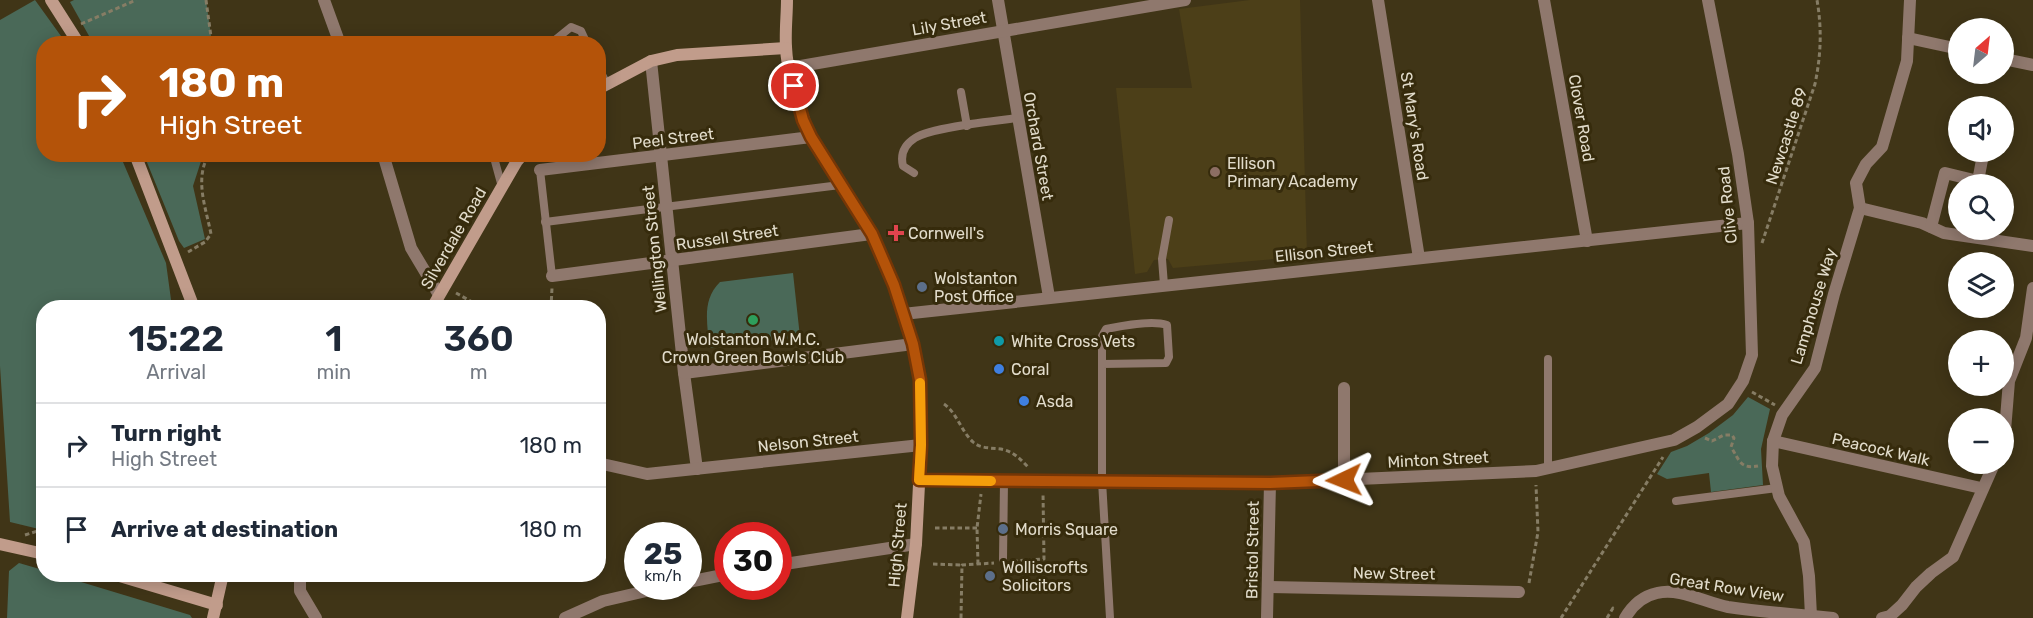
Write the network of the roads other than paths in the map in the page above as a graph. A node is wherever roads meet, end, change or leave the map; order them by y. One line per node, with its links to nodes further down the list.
1 (51, 0): 11 (main road)
2 (324, 0): 12 (street)
3 (787, 0): 17 (main road, High Street)
4 (998, 0): 10 (street, Orchard Street)
5 (1185, 0): 10 (street, Lily Street)
6 (1378, 0): 46 (street, St Mary's Road)
7 (1544, 0): 44 (street, Clover Road)
8 (1708, 0): 41 (street, Clive Road)
9 (1910, 0): 15 (street, Lamphouse Way)
10 (1003, 30): 21 (street, Lily Street); 24 (street, Orchard Street)
11 (76, 36)
12 (337, 36)
13 (560, 36): 14 (lane)
14 (583, 36)
15 (1908, 38): 16 (street); 38 (street, Lamphouse Way)
16 (1948, 47)
17 (786, 48): 18 (main road); 21 (main road, High Street)
18 (651, 61): 22 (main road); 27 (street, Wellington Street)
19 (2014, 61): 20 (street)
20 (2033, 65)
21 (789, 68): 26 (main road, High Street)
22 (606, 84)
23 (961, 92): 25 (lane)
24 (1018, 118): 25 (lane); 52 (street, Orchard Street)
25 (967, 126): 34 (lane)
26 (811, 137): 27 (street, Peel Street); 35 (main road, High Street)
27 (661, 156): 33 (street, Peel Street); 37 (street, Wellington Street)
28 (138, 162): 53 (main road)
29 (385, 162): 51 (street)
30 (495, 162): 36 (lane)
31 (518, 162): 36 (main road, Silverdale Road)
32 (1982, 162): 42 (street)
33 (540, 170): 40 (lane)
34 (914, 173)
35 (840, 185): 37 (lane); 43 (main road, High Street)
36 (501, 187): 51 (main road, Silverdale Road)
37 (666, 206): 40 (lane); 47 (street, Wellington Street)
38 (1860, 208): 42 (street); 63 (street, Lamphouse Way)
39 (1169, 220): 49 (lane)
40 (545, 222): 48 (lane)
41 (1748, 223): 44 (street, Ellison Street); 61 (street, Clive Road)
42 (1931, 227): 45 (street)
43 (872, 234): 47 (street, Russell Street); 55 (main road, High Street)
44 (1587, 241): 46 (street, Ellison Street)
45 (2033, 246)
46 (1419, 258): 49 (street, Ellison Street)
47 (673, 261): 48 (street, Russell Street); 59 (street, Wellington Street)
48 (552, 276)
49 (1164, 285): 52 (street, Ellison Street)
50 (2033, 288): 62 (street)
51 (441, 290): 54 (main road, Silverdale Road)
52 (1049, 297): 55 (street, Ellison Street)
53 (191, 300)
54 (436, 300)
55 (903, 314): 56 (main road, High Street)
56 (913, 344): 59 (street); 64 (main road, High Street)
57 (1548, 360): 67 (lane)
58 (1102, 364): 58 (lane); 72 (lane)
59 (684, 373): 66 (street, Wellington Street)
60 (1344, 388): 70 (street)
61 (1728, 404): 67 (street, Minton Street)
62 (2007, 408)
63 (1773, 441): 74 (street, Lamphouse Way); 75 (street, Peacock Walk)
64 (921, 445): 66 (street, Nelson Street); 69 (main road, High Street)
65 (606, 465): 66 (street, Nelson Street)
66 (698, 469)
67 (1542, 470): 70 (street, Minton Street)
68 (1989, 474): 75 (street)
69 (919, 480): 71 (street, Minton Street); 78 (main road, High Street)
70 (1344, 480): 73 (street, Minton Street)
71 (1004, 482): 72 (street, Minton Street); 80 (lane)
72 (1102, 482): 73 (street, Minton Street); 95 (lane)
73 (1270, 483): 85 (street, Bristol Street)
74 (1777, 488): 76 (lane); 90 (street, Lamphouse Way)
75 (1982, 488): 99 (street)
76 (1677, 501)
77 (0, 544): 79 (main road)
78 (916, 544): 81 (street); 94 (main road, High Street)
79 (36, 552)
80 (1003, 559)
81 (792, 563)
82 (140, 582): 88 (main road)
83 (221, 582): 88 (main road)
84 (300, 582): 92 (street)
85 (1268, 586): 86 (street, New Street); 96 (street, Bristol Street)
86 (1519, 592)
87 (624, 596): 93 (street)
88 (217, 605): 91 (main road)
89 (1727, 612): 90 (street, Great Row View); 97 (street, Great Row View)
90 (1811, 616): 98 (street, Great Row View)
91 (213, 618)
92 (316, 618)
93 (565, 618)
94 (907, 618)
95 (1110, 618)
96 (1267, 618)
97 (1625, 618)
98 (1833, 618)
99 (1882, 618)

